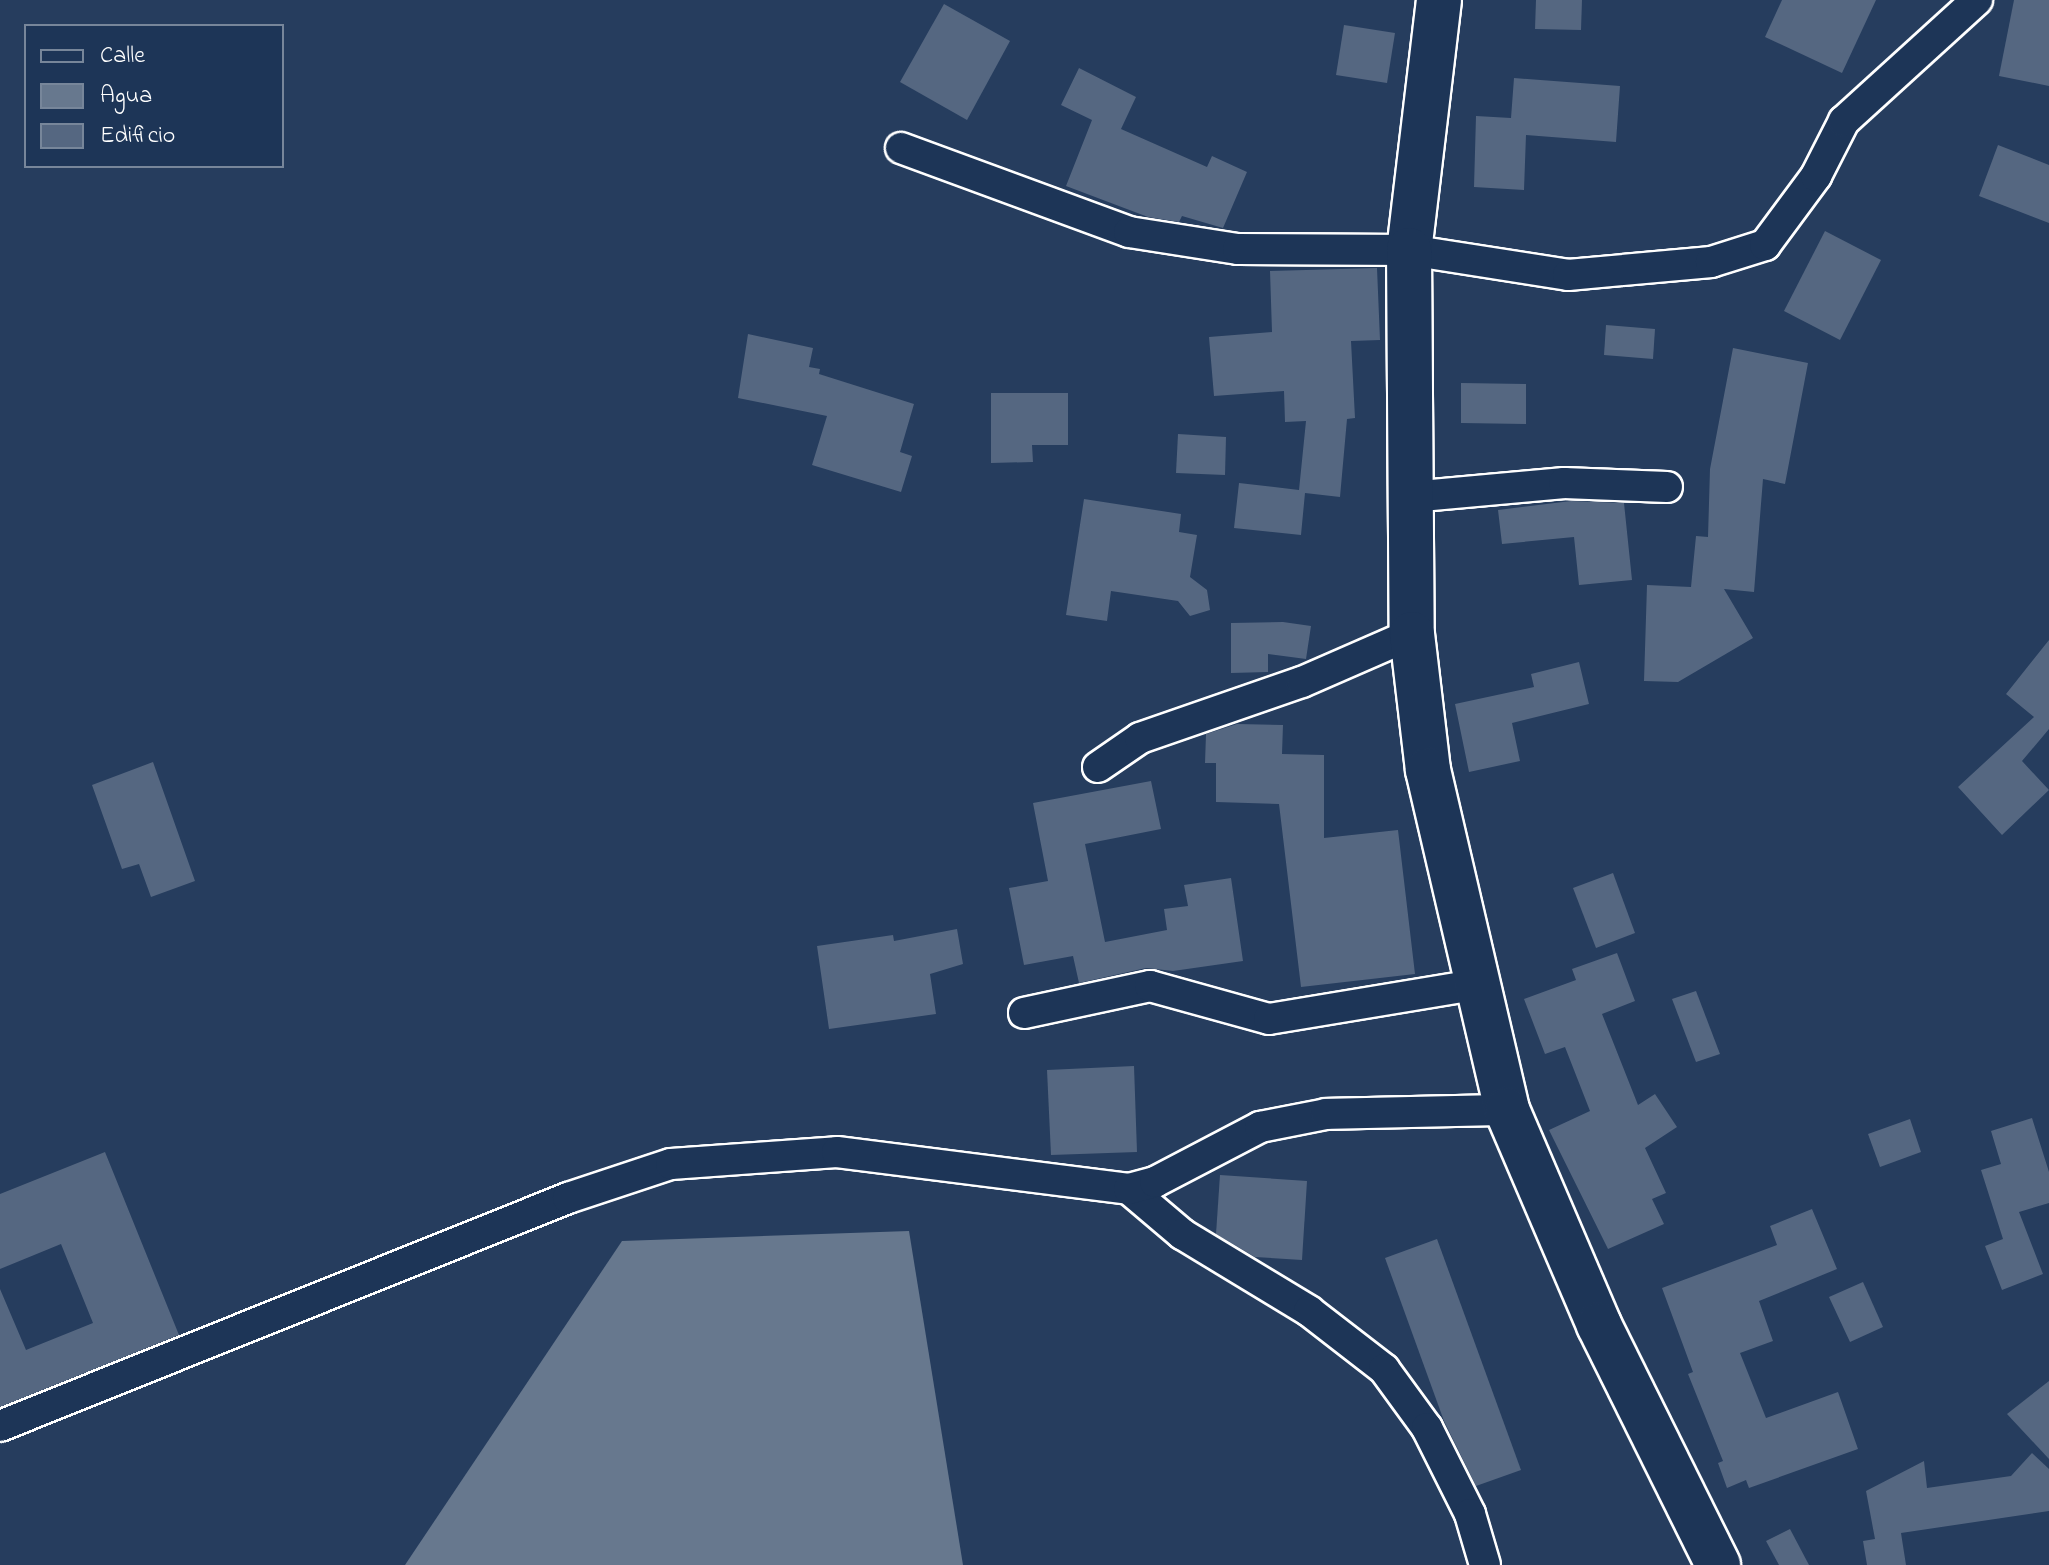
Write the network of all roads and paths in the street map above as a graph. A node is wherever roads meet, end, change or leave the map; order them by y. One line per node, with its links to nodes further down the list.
1 (1439, 0): 4 (main road)
2 (1977, 0): 4 (street)
3 (901, 148): 4 (street)
4 (1409, 250): 6 (main road)
5 (1667, 487): 6 (street)
6 (1410, 497): 7 (main road)
7 (1412, 634): 8 (street); 9 (main road)
8 (1098, 767)
9 (1474, 985): 10 (street); 11 (main road)
10 (1024, 1013)
11 (1507, 1110): 12 (street); 15 (main road)
12 (1129, 1189): 13 (street); 14 (street)
13 (0, 1426)
14 (1485, 1565)
15 (1718, 1565)

